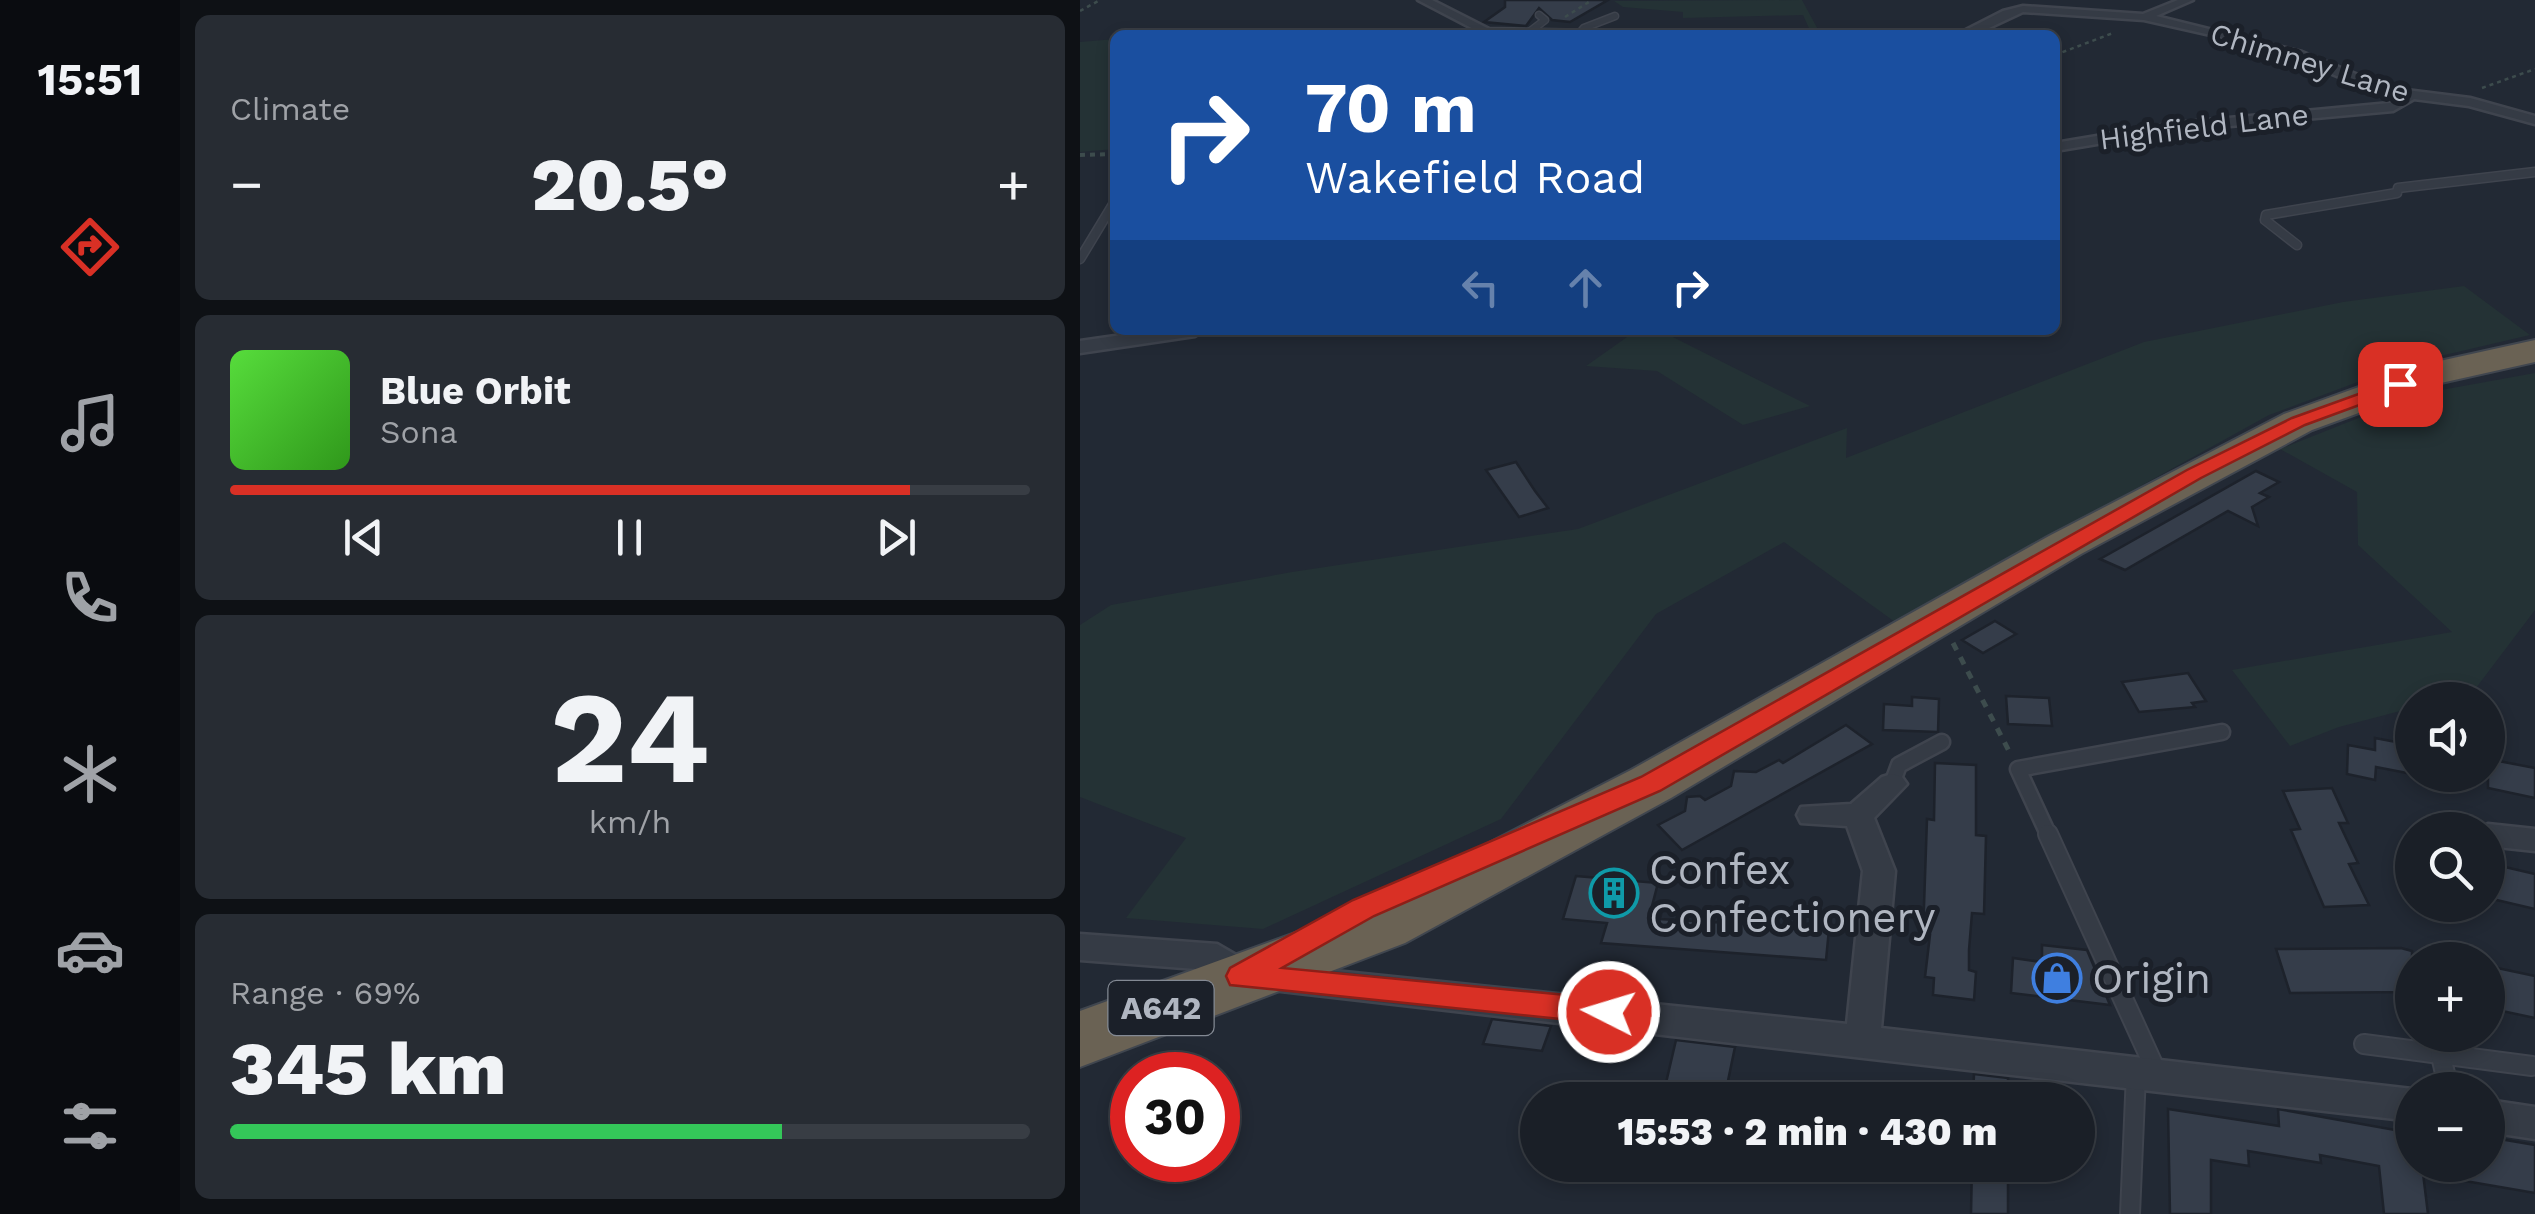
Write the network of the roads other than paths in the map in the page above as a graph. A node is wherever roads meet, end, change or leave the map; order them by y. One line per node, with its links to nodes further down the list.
1 (1423, 0): 6 (street)
2 (2188, 0): 5 (street)
3 (1539, 15): 7 (lane)
4 (1615, 16): 8 (lane)
5 (2144, 18): 9 (street, Chimney Lane); 10 (street, Chimney Lane)
6 (1482, 30)
7 (1532, 30)
8 (1582, 30)
9 (1974, 30)
10 (2409, 96): 11 (street, Chimney Lane); 12 (street, Highfield Lane)
11 (2535, 120)
12 (2060, 146)
13 (2535, 172): 15 (lane)
14 (1110, 209): 16 (lane)
15 (2296, 245)
16 (1080, 259)
17 (1161, 335): 18 (street)
18 (1080, 347)
19 (2535, 351): 28 (highway, A642)
20 (2222, 732): 36 (lane)
21 (1942, 742): 22 (lane)
22 (1892, 784): 24 (street)
23 (1812, 815): 24 (street)
24 (1858, 815): 30 (street)
25 (2505, 836): 26 (street)
26 (2535, 840)
27 (1080, 947): 28 (street)
28 (1241, 976): 29 (highway, A642); 30 (street)
29 (1080, 1039)
30 (1863, 1040): 36 (street)
31 (2364, 1044): 32 (lane)
32 (2395, 1047)
33 (2440, 1052): 34 (lane); 35 (lane)
34 (2532, 1066)
35 (2445, 1072)
36 (2147, 1073): 37 (street); 40 (lane)
37 (2395, 1103)
38 (2505, 1119): 39 (street)
39 (2535, 1123)
40 (2130, 1214)

